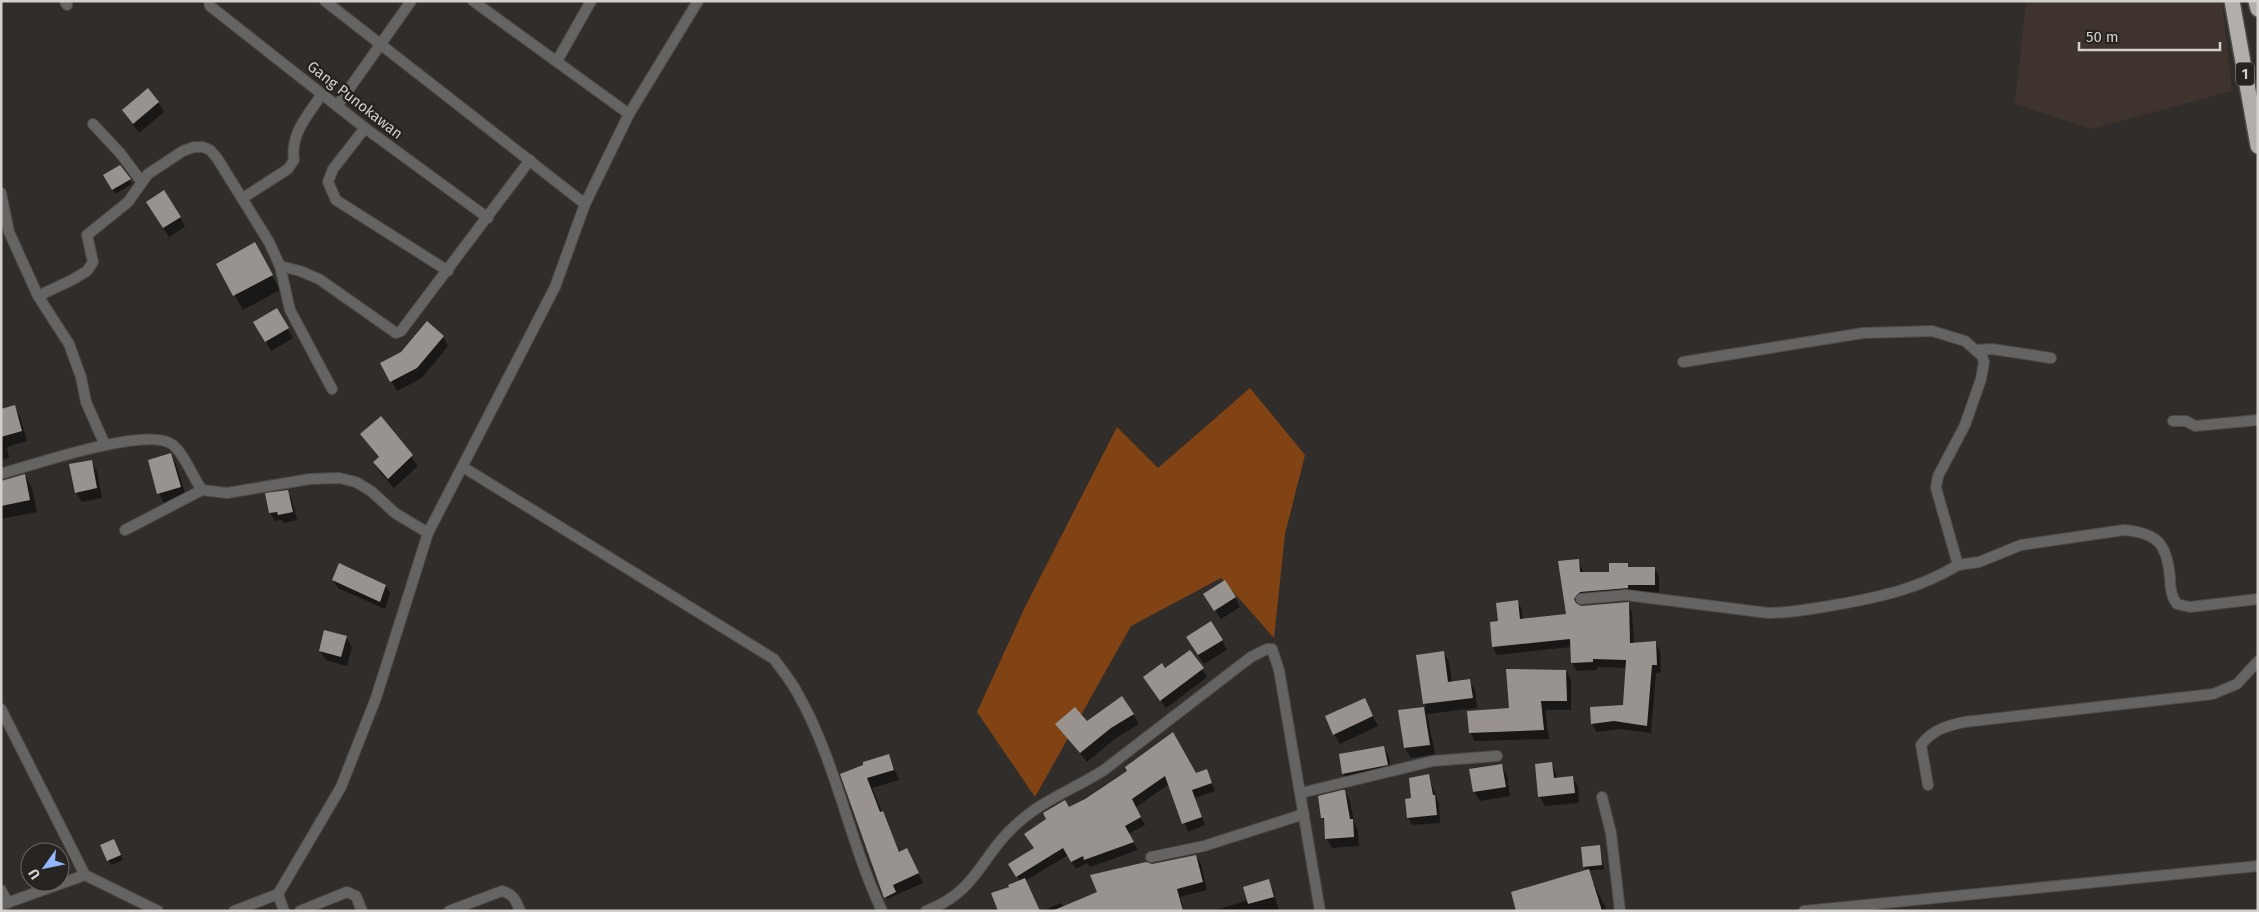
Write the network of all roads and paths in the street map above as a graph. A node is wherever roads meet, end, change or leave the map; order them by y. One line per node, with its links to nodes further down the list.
1 (209, 1): 14 (street, Gang Punokawan)
2 (325, 1): 12 (street)
3 (411, 1): 12 (street)
4 (473, 1): 11 (street)
5 (492, 1): 11 (street)
6 (592, 1): 13 (street)
7 (698, 1): 16 (street)
8 (2232, 1): 19 (highway, 1)
9 (2256, 1): 10 (highway)
10 (2258, 9)
11 (486, 11): 13 (street)
12 (380, 43): 15 (street); 20 (street)
13 (557, 61): 16 (street)
14 (322, 94): 15 (street, Gang Punokawan); 23 (street)
15 (337, 106): 18 (street, Gang Punokawan)
16 (629, 114): 24 (street)
17 (93, 124): 21 (street)
18 (365, 128): 25 (street, Gang Punokawan); 27 (street)
19 (2258, 146)
20 (530, 160): 24 (street); 25 (street)
21 (141, 181): 23 (street); 28 (street)
22 (1, 194): 28 (street)
23 (243, 198): 26 (street)
24 (585, 204): 36 (street)
25 (488, 218): 27 (street)
26 (280, 266): 27 (street); 32 (street)
27 (448, 271)
28 (38, 296): 35 (street)
29 (1977, 350): 30 (street); 31 (street); 41 (street)
30 (2051, 358)
31 (1683, 362)
32 (332, 389)
33 (2258, 420): 34 (street)
34 (2173, 421)
35 (105, 445): 37 (street); 38 (street)
36 (463, 467): 40 (street); 64 (street)
37 (1, 474)
38 (202, 490): 39 (street); 40 (street)
39 (125, 530)
40 (428, 533): 55 (street)
41 (1958, 565): 42 (street); 43 (street)
42 (1581, 598)
43 (2258, 599)
44 (2258, 661): 47 (street)
45 (1, 709): 53 (street)
46 (1497, 756): 48 (street)
47 (1928, 785)
48 (1301, 793): 50 (street); 65 (street)
49 (1602, 796): 67 (street)
50 (1304, 814): 51 (street); 66 (street)
51 (1151, 857)
52 (2258, 866): 68 (street)
53 (85, 875): 56 (street); 57 (street)
54 (1, 890): 56 (street)
55 (278, 894): 58 (street); 59 (street)
56 (5, 904)
57 (158, 911)
58 (234, 911)
59 (284, 911)
60 (300, 911): 61 (street)
61 (362, 911)
62 (449, 911): 63 (street)
63 (520, 911)
64 (882, 911)
65 (926, 911)
66 (1320, 911)
67 (1620, 911)
68 (1804, 911)

